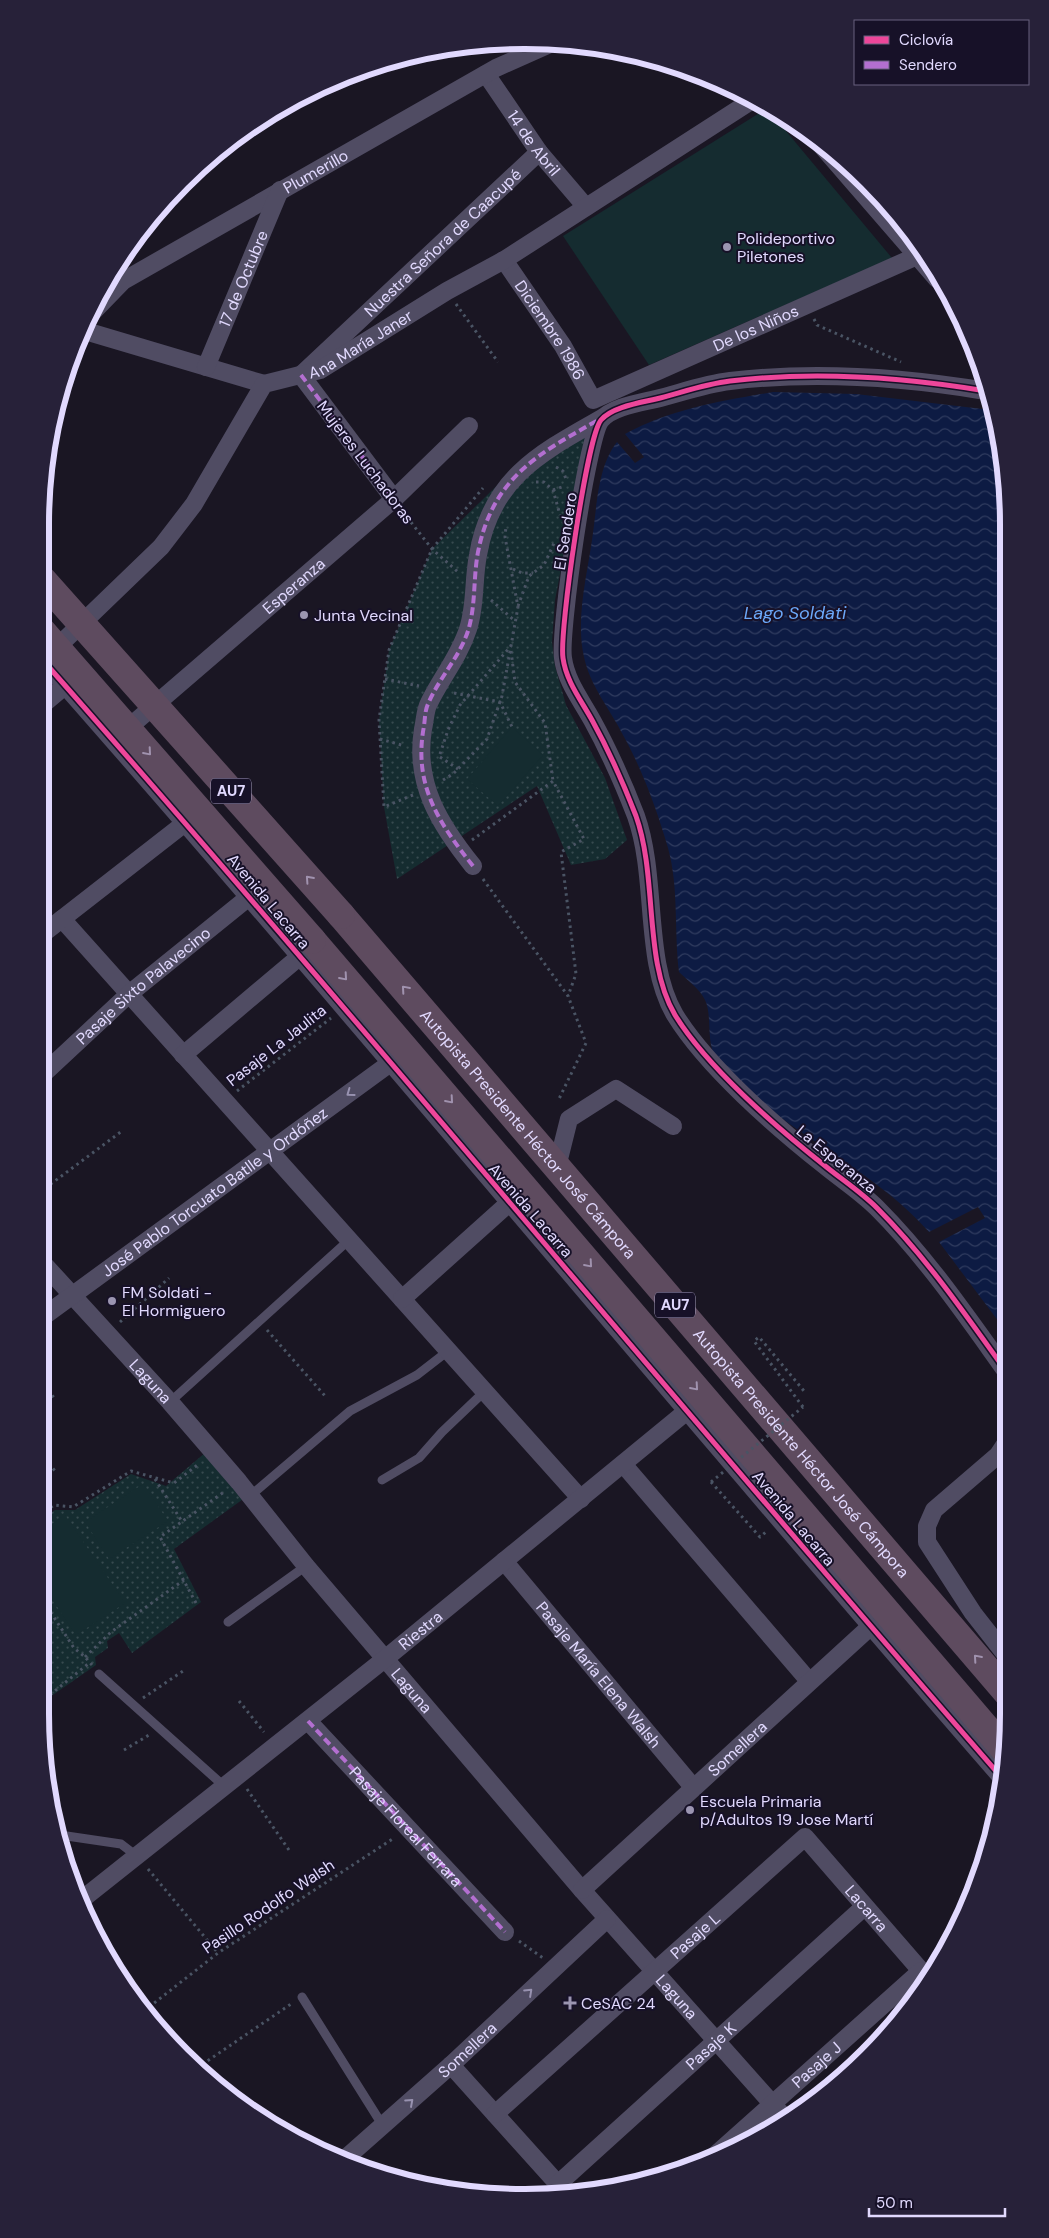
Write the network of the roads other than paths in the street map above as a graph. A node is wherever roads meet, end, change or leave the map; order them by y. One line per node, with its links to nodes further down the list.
1 (538, 49): 2 (street, Plumerillo)
2 (486, 74): 4 (street, 14 de Abril); 6 (street, Plumerillo)
3 (746, 103): 7 (street, Ana María Janer)
4 (539, 152): 7 (street, 14 de Abril); 13 (street, Nuestra Señora de Caacupé)
5 (848, 176): 8 (street)
6 (280, 190): 10 (street, Plumerillo); 12 (street, 17 de Octubre)
7 (586, 207): 9 (street, Ana María Janer)
8 (917, 256): 16 (street, De los Niños)
9 (504, 260): 13 (street, Ana María Janer); 16 (street, Diciembre 1986)
10 (106, 299)
11 (90, 332): 12 (street)
12 (206, 367): 14 (street)
13 (301, 375): 14 (street, Ana María Janer); 19 (street, Mujeres Luchadoras)
14 (264, 384): 22 (street)
15 (981, 390): 17 (street)
16 (593, 400)
17 (602, 418): 28 (street); 34 (street, El Sendero)
18 (469, 426): 19 (street, Esperanza)
19 (394, 500): 26 (street, Esperanza)
20 (49, 587): 40 (highway, Autopista Presidente Héctor José Cámpora / AU7, one-way to 20, bridge)
21 (49, 640): 32 (highway, AU7, one-way to 32, bridge)
22 (49, 651)
23 (49, 666): 24 (street, Avenida Lacarra)
24 (66, 685): 25 (street); 26 (street, Avenida Lacarra)
25 (49, 699)
26 (114, 740): 27 (street, Avenida Lacarra)
27 (185, 823): 29 (street, Avenida Lacarra); 30 (street)
28 (473, 866)
29 (249, 897): 32 (street, Avenida Lacarra); 33 (street, Pasaje Sixto Palavecino)
30 (62, 919): 31 (street); 33 (street)
31 (49, 929)
32 (306, 948): 35 (street); 36 (street, Avenida Lacarra); 67 (highway, AU7, one-way to 67)
33 (129, 994): 35 (street); 37 (street, Pasaje Sixto Palavecino)
34 (677, 1018): 48 (street, La Esperanza)
35 (183, 1055): 39 (street)
36 (389, 1064): 39 (street, José Pablo Torcuato Batlle y Ordóñez, one-way to 39); 41 (street, Avenida Lacarra)
37 (49, 1069)
38 (673, 1126): 40 (street)
39 (270, 1152): 42 (street); 44 (street, José Pablo Torcuato Batlle y Ordóñez)
40 (557, 1167): 65 (highway, Autopista Presidente Héctor José Cámpora / AU7, one-way to 40)
41 (510, 1203): 45 (street); 51 (street, Avenida Lacarra)
42 (349, 1240): 45 (street); 50 (lane)
43 (49, 1270): 44 (street, Laguna)
44 (72, 1296): 46 (street, José Pablo Torcuato Batlle y Ordóñez); 50 (street, Laguna)
45 (402, 1299): 47 (street)
46 (49, 1313)
47 (448, 1351): 49 (street); 55 (lane)
48 (1000, 1363)
49 (485, 1391): 54 (lane); 56 (street)
50 (170, 1402): 55 (street, Laguna)
51 (687, 1411): 53 (street, Riestra); 60 (street, Avenida Lacarra)
52 (1000, 1452): 61 (street)
53 (623, 1464): 56 (street, Riestra); 64 (street)
54 (382, 1480)
55 (244, 1489): 58 (street, Laguna)
56 (581, 1499): 57 (street, Riestra)
57 (504, 1561): 62 (street, Riestra); 70 (street, Pasaje María Elena Walsh)
58 (306, 1566): 59 (lane); 62 (street, Laguna)
59 (228, 1622)
60 (870, 1627): 64 (street, Somellera); 68 (street, Avenida Lacarra)
61 (1000, 1648)
62 (386, 1658): 66 (street, Riestra); 74 (street, Laguna)
63 (98, 1674): 69 (lane)
64 (809, 1681): 70 (street, Somellera)
65 (1000, 1684)
66 (308, 1721): 69 (street, Riestra); 78 (street, Pasaje Floreal Ferrara)
67 (999, 1743)
68 (996, 1772)
69 (232, 1782): 73 (street, Riestra)
70 (693, 1787): 74 (street, Somellera)
71 (65, 1836): 73 (lane)
72 (805, 1837): 76 (street, Lacarra); 79 (street, Pasaje L)
73 (138, 1857): 75 (street, Riestra)
74 (582, 1890): 77 (street, Laguna)
75 (85, 1897)
76 (864, 1907): 80 (street, Lacarra); 83 (street, Pasaje K)
77 (607, 1919): 79 (street, Laguna); 84 (street, Somellera, one-way to 77)
78 (505, 1932)
79 (655, 1971): 83 (street, Laguna); 86 (street, Pasaje L)
80 (923, 1973)
81 (918, 1981): 85 (street, Pasaje J)
82 (302, 1997): 88 (lane)
83 (717, 2040): 85 (street, Laguna); 91 (street, Pasaje K)
84 (451, 2065): 86 (street); 88 (street, Somellera, one-way to 84)
85 (772, 2104): 87 (street, Laguna); 89 (street, Pasaje J)
86 (495, 2114): 91 (street)
87 (781, 2114)
88 (383, 2126): 90 (street, Somellera)
89 (729, 2143)
90 (349, 2155)
91 (562, 2188)

